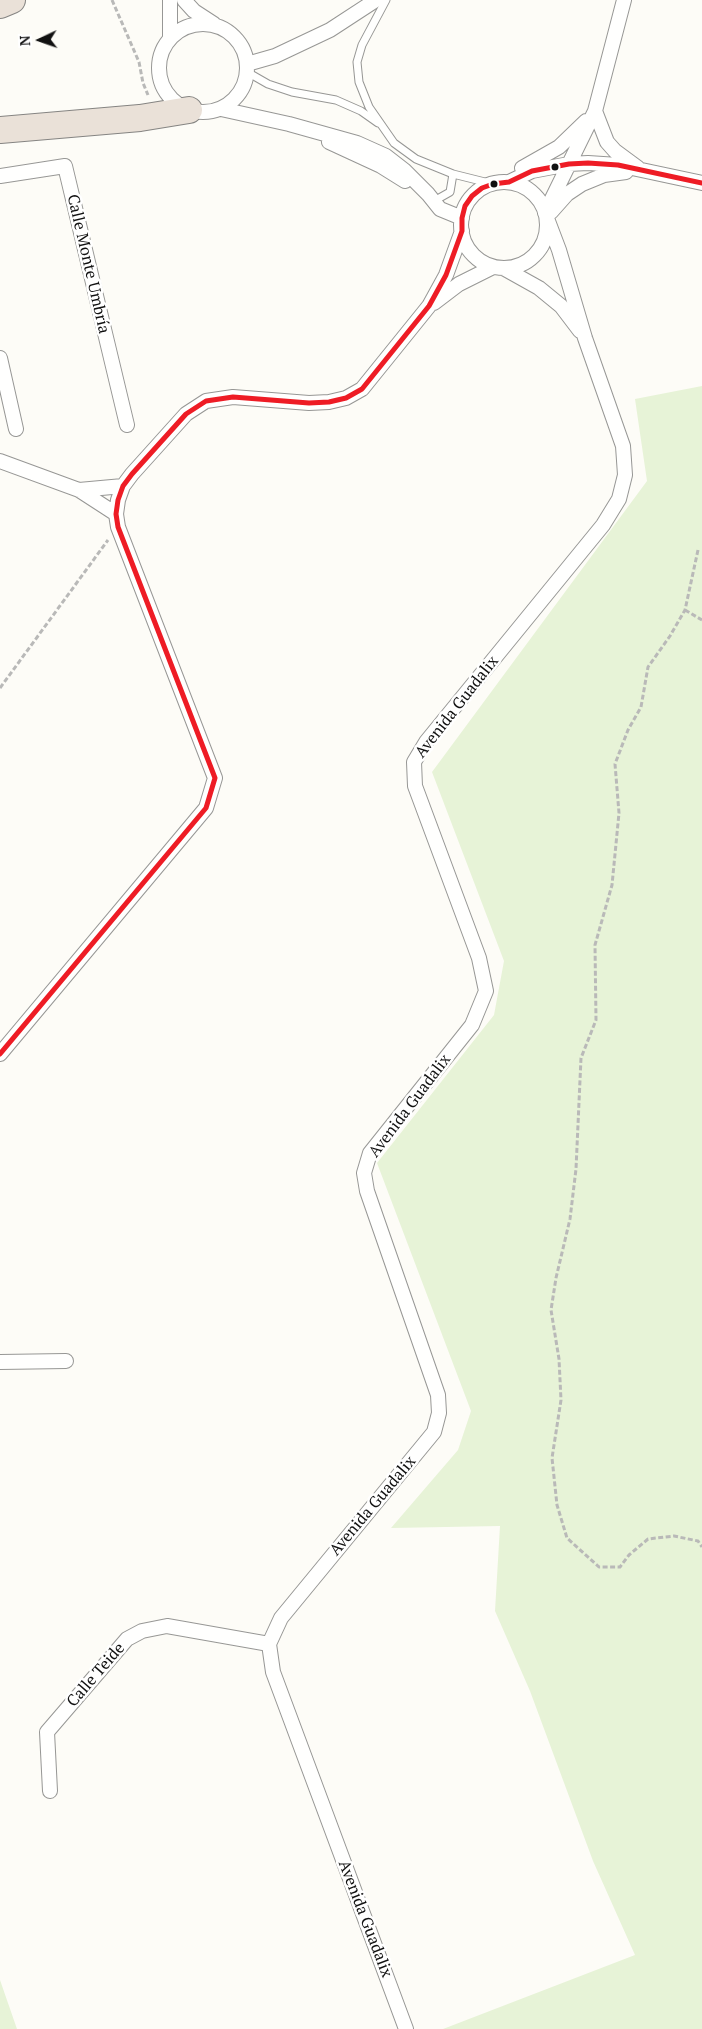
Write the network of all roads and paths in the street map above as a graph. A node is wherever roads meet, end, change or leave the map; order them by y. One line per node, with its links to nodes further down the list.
1 (12, 0): 8 (highway)
2 (112, 0): 15 (path)
3 (170, 0): 10 (street)
4 (184, 0): 9 (street)
5 (376, 0): 11 (street)
6 (386, 0): 17 (lane)
7 (624, 0): 14 (street)
8 (0, 5)
9 (219, 27): 10 (street); 11 (street)
10 (170, 38): 13 (street)
11 (247, 68): 12 (street); 17 (lane)
12 (221, 109): 13 (street); 16 (street)
13 (189, 110): 15 (highway)
14 (595, 111): 19 (street); 20 (street); 23 (street)
15 (158, 116): 18 (highway)
16 (289, 124): 25 (street); 27 (street)
17 (382, 127): 21 (lane)
18 (0, 130)
19 (569, 164): 20 (street); 23 (street); 26 (street)
20 (642, 170): 24 (street); 26 (street)
21 (453, 174): 23 (lane); 25 (lane)
22 (0, 176): 32 (street, Calle Monte Umbría)
23 (501, 183): 26 (street); 27 (street)
24 (702, 183)
25 (434, 201): 27 (street)
26 (547, 217): 28 (street); 30 (street, Avenida Guadalix)
27 (462, 224): 28 (street); 29 (street)
28 (499, 268): 29 (street); 30 (street, Avenida Guadalix)
29 (429, 306): 35 (street)
30 (585, 338): 46 (street, Avenida Guadalix)
31 (0, 358): 33 (street)
32 (127, 425)
33 (16, 429)
34 (0, 461): 36 (street)
35 (123, 486): 36 (street); 37 (street)
36 (79, 490): 37 (street)
37 (117, 520): 41 (path); 42 (street)
38 (698, 550): 39 (path)
39 (685, 610): 40 (path); 45 (path)
40 (702, 620)
41 (0, 688)
42 (0, 1054)
43 (66, 1361): 44 (street)
44 (0, 1362)
45 (702, 1547)
46 (269, 1644): 47 (street, Calle Teide); 48 (street, Avenida Guadalix)
47 (50, 1791)
48 (406, 2029)

